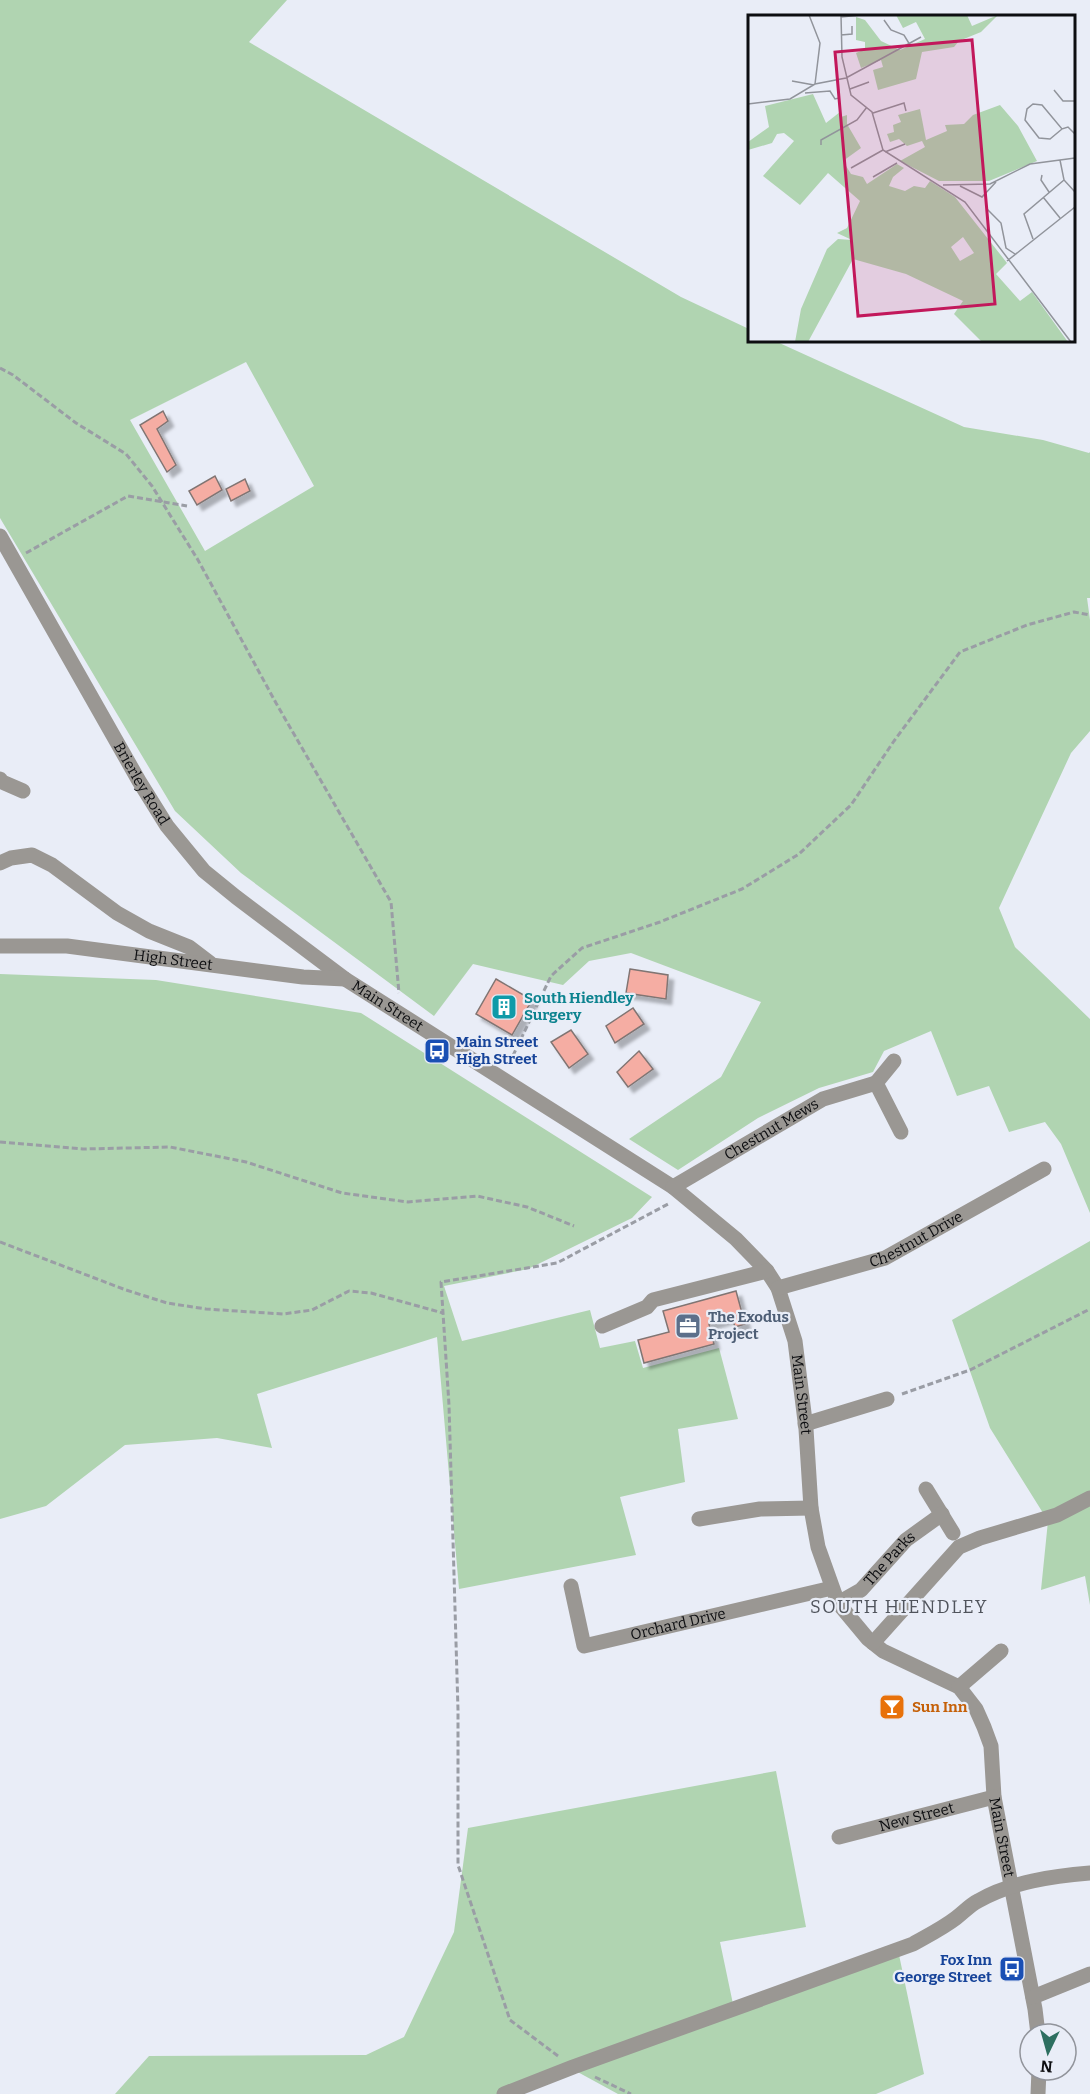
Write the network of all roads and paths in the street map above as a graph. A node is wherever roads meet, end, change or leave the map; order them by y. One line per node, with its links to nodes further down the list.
1 (0, 368): 2 (path)
2 (162, 502): 3 (path); 5 (path); 13 (path)
3 (187, 506)
4 (0, 536): 5 (street, Brierley Road)
5 (14, 560): 12 (street, Brierley Road)
6 (1090, 615): 15 (path)
7 (0, 779): 8 (street)
8 (23, 790)
9 (0, 863): 11 (street)
10 (0, 946): 11 (street, High Street)
11 (213, 964): 12 (street, High Street)
12 (345, 979): 13 (street, Main Street)
13 (398, 1013): 15 (street, Main Street)
14 (894, 1061): 16 (street)
15 (502, 1079): 20 (street, Main Street)
16 (876, 1083): 17 (street); 20 (street, Chestnut Mews)
17 (901, 1132)
18 (0, 1142): 21 (path)
19 (1044, 1169): 24 (street, Chestnut Drive)
20 (679, 1191): 23 (street, Main Street); 26 (path)
21 (574, 1226)
22 (0, 1242): 26 (path)
23 (766, 1271): 24 (street, Main Street); 27 (street)
24 (778, 1288): 29 (street, Main Street)
25 (1090, 1309): 28 (path)
26 (443, 1313): 49 (path)
27 (602, 1326)
28 (886, 1400): 29 (street)
29 (805, 1424): 32 (street, Main Street)
30 (926, 1489): 33 (street)
31 (1090, 1498): 39 (street)
32 (811, 1508): 34 (street); 37 (street, Main Street)
33 (942, 1514): 35 (street); 38 (street, The Parks)
34 (699, 1519)
35 (953, 1533)
36 (571, 1586): 37 (street, Orchard Drive)
37 (832, 1587): 38 (street, Main Street)
38 (838, 1602): 39 (street, Main Street)
39 (873, 1642): 41 (street, Main Street)
40 (1002, 1652): 41 (street)
41 (959, 1687): 42 (street, Main Street)
42 (994, 1797): 43 (street, New Street); 45 (street, Main Street)
43 (839, 1837)
44 (1090, 1874): 45 (street)
45 (1010, 1888): 47 (street, Main Street); 49 (street)
46 (1090, 1974): 47 (street)
47 (1033, 1997): 48 (street, Main Street)
48 (1036, 2022)
49 (573, 2067): 50 (street); 51 (path)
50 (504, 2094)
51 (631, 2094)

